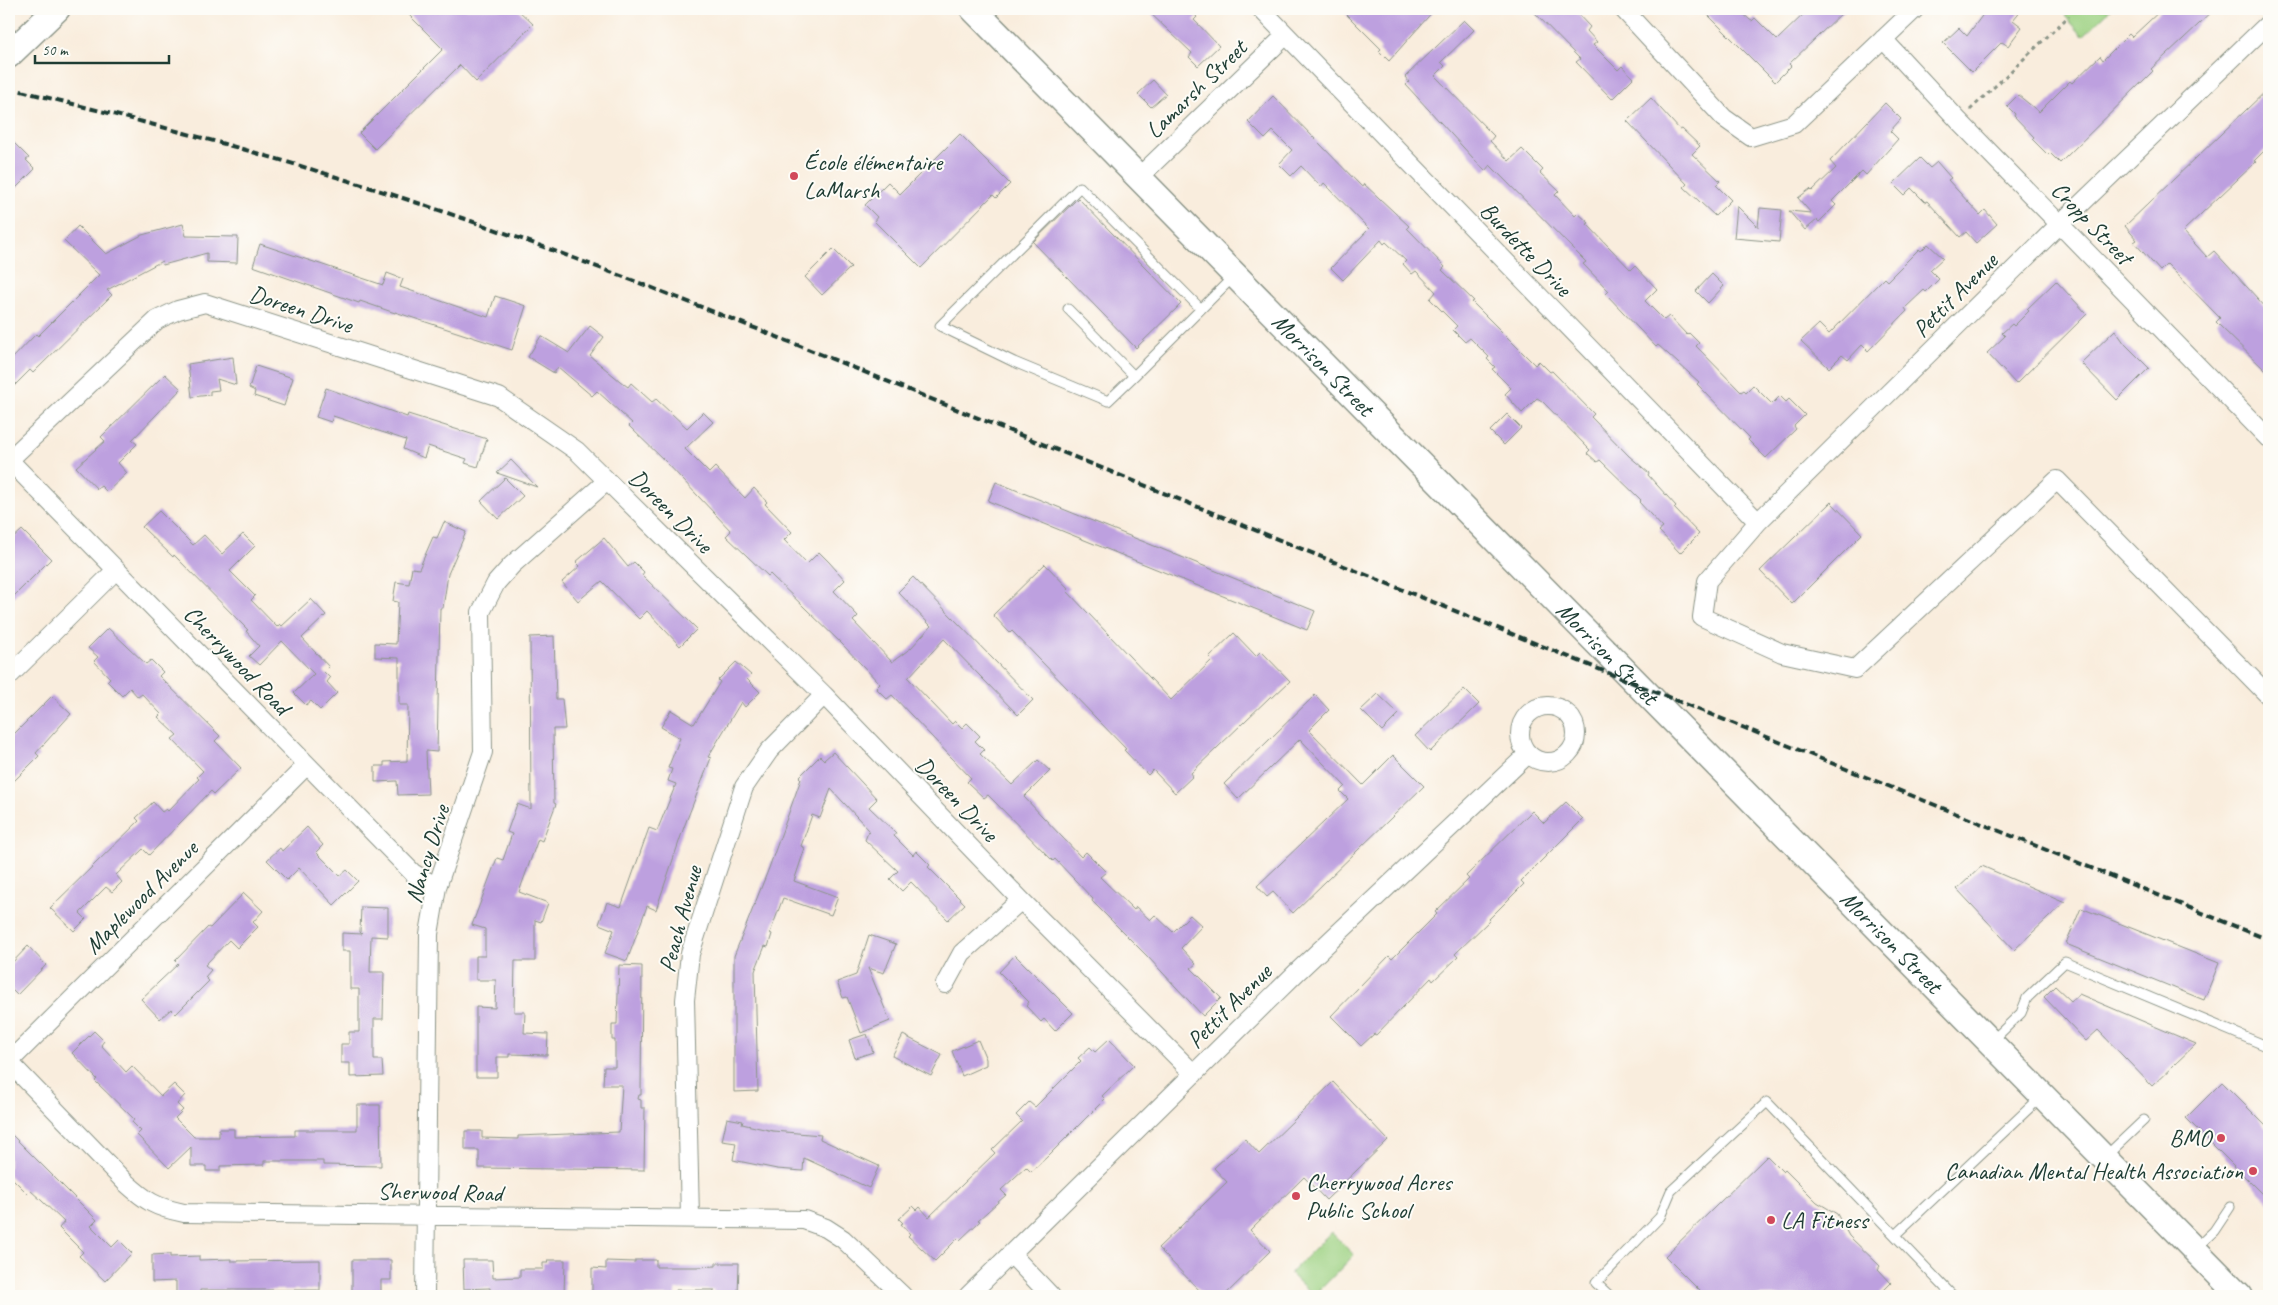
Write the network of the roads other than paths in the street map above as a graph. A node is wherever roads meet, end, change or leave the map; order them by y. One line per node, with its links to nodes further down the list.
1 (57, 9): 9 (street)
2 (973, 9): 10 (street, Morrison Street)
3 (1261, 9): 7 (street, Burdette Drive)
4 (1623, 9): 8 (street)
5 (1914, 9): 8 (street)
6 (2269, 23): 11 (street, Pettit Avenue)
7 (1286, 35): 10 (street, Lamarsh Street); 19 (street, Burdette Drive)
8 (1883, 40): 11 (street, Cropp Street)
9 (9, 55)
10 (1138, 178): 12 (street, Morrison Street)
11 (2060, 224): 16 (street, Cropp Street); 19 (street, Pettit Avenue)
12 (1235, 276): 14 (lane); 29 (street, Morrison Street)
13 (1068, 309): 15 (lane)
14 (1201, 309): 15 (lane); 15 (lane)
15 (1134, 376)
16 (2269, 439)
17 (9, 460): 18 (street, Doreen Drive); 20 (street, Cherrywood Road)
18 (607, 481): 22 (street, Doreen Drive); 26 (street, Nancy Drive)
19 (1758, 522): 23 (street, Pettit Avenue)
20 (116, 570): 21 (street); 25 (street, Cherrywood Road)
21 (9, 676)
22 (824, 695): 27 (street, Doreen Drive); 38 (street, Peach Avenue)
23 (2269, 696)
24 (1528, 754): 32 (street, Pettit Avenue)
25 (307, 765): 26 (street, Cherrywood Road); 31 (street, Maplewood Avenue)
26 (437, 887): 37 (street, Nancy Drive)
27 (1021, 900): 28 (street); 32 (street, Doreen Drive)
28 (945, 984)
29 (1990, 1043): 30 (lane); 33 (street, Morrison Street)
30 (2269, 1047)
31 (9, 1062): 37 (street, Sherwood Road)
32 (1194, 1074): 41 (street, Pettit Avenue)
33 (2043, 1096): 35 (street, Morrison Street); 39 (lane)
34 (2144, 1120): 35 (lane)
35 (2104, 1158): 40 (street, Morrison Street)
36 (2230, 1207): 40 (lane)
37 (427, 1216): 38 (street, Sherwood Road); 42 (street, Nancy Drive)
38 (690, 1218): 43 (street, Sherwood Road)
39 (1895, 1235): 46 (lane); 47 (lane)
40 (2194, 1250): 48 (street, Morrison Street)
41 (1011, 1254): 44 (street, Pettit Avenue); 45 (street)
42 (426, 1296)
43 (903, 1296)
44 (968, 1296)
45 (1051, 1296)
46 (1610, 1296)
47 (1954, 1296)
48 (2240, 1296)

